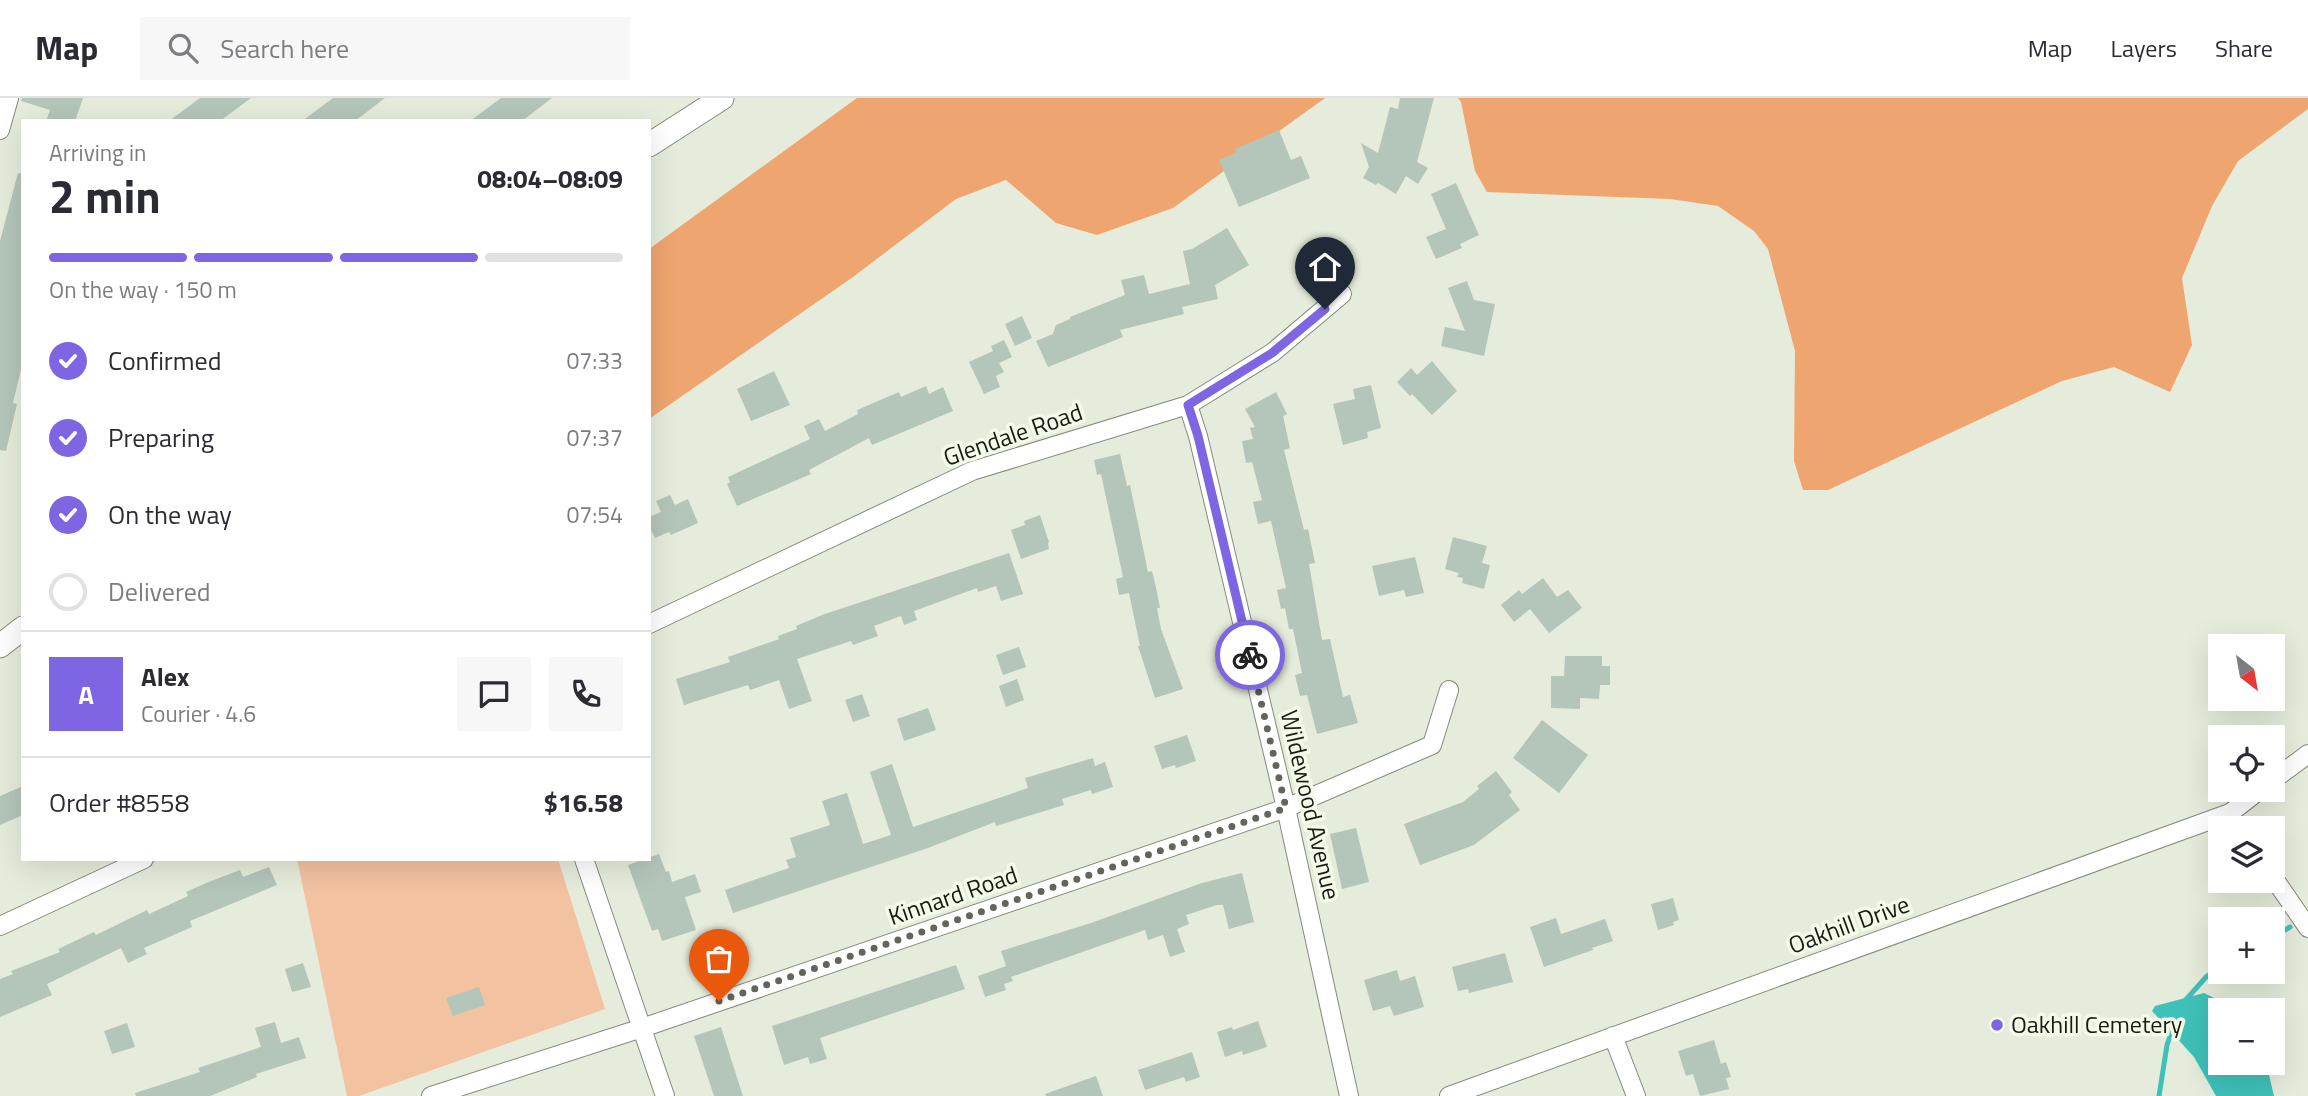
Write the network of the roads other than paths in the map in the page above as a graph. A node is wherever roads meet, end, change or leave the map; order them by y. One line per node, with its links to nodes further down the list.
1 (9, 98): 3 (street)
2 (722, 98): 4 (main road)
3 (0, 130)
4 (651, 144)
5 (1342, 294): 6 (street, Glendale Road)
6 (1188, 405): 7 (street, Glendale Road); 14 (street, Wildewood Avenue)
7 (651, 623)
8 (21, 630): 9 (main road)
9 (0, 646)
10 (1449, 690): 14 (street, Kinnard Road)
11 (2308, 754): 12 (street)
12 (2285, 771)
13 (2250, 802): 15 (street, Oakhill Drive)
14 (1286, 808): 22 (street, Kinnard Road); 26 (street, Wildewood Avenue)
15 (2239, 816)
16 (2208, 830): 23 (street, Oakhill Drive)
17 (140, 861): 20 (street)
18 (585, 861): 22 (street)
19 (2284, 893): 21 (street)
20 (0, 926)
21 (2308, 928)
22 (642, 1028): 24 (street, Kinnard Road); 25 (street)
23 (1613, 1036): 27 (street, Oakhill Drive); 28 (street)
24 (430, 1096)
25 (665, 1096)
26 (1349, 1096)
27 (1448, 1096)
28 (1636, 1096)

